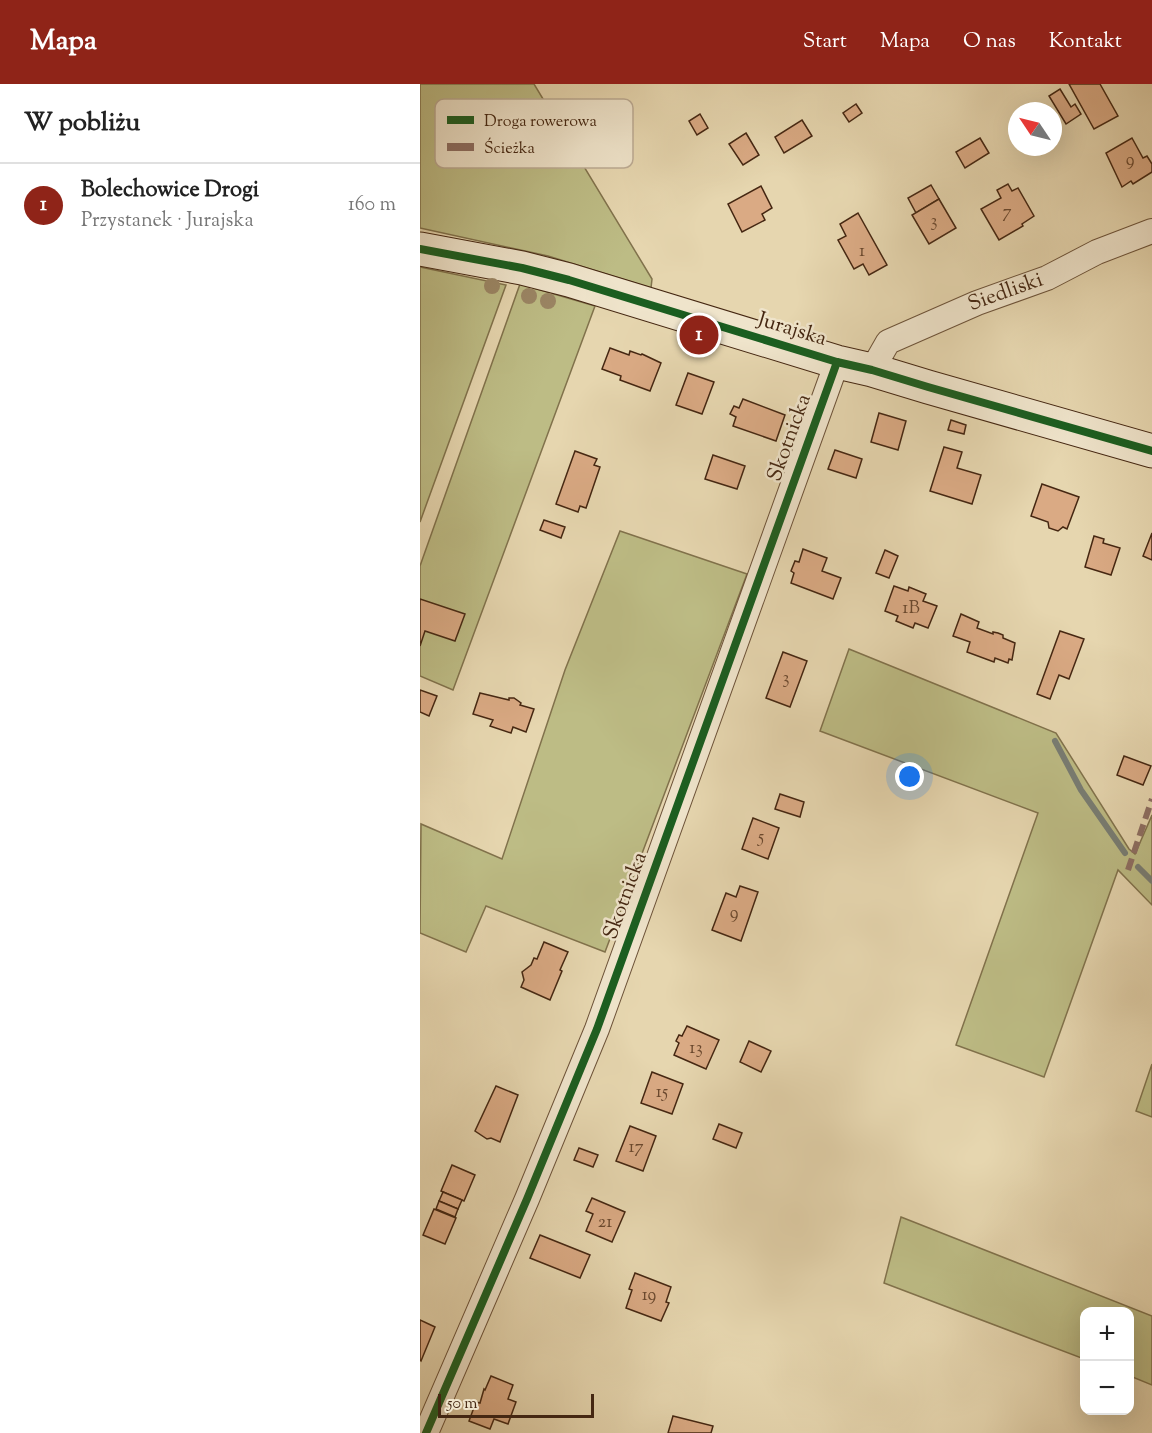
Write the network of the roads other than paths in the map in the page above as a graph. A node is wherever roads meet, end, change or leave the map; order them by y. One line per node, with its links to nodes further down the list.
1 (1152, 231): 4 (street, Siedliski)
2 (420, 249): 3 (street, Jurajska)
3 (837, 362): 4 (street, Jurajska); 6 (street, Skotnicka)
4 (872, 370): 5 (street, Jurajska)
5 (1152, 451)
6 (426, 1433)

